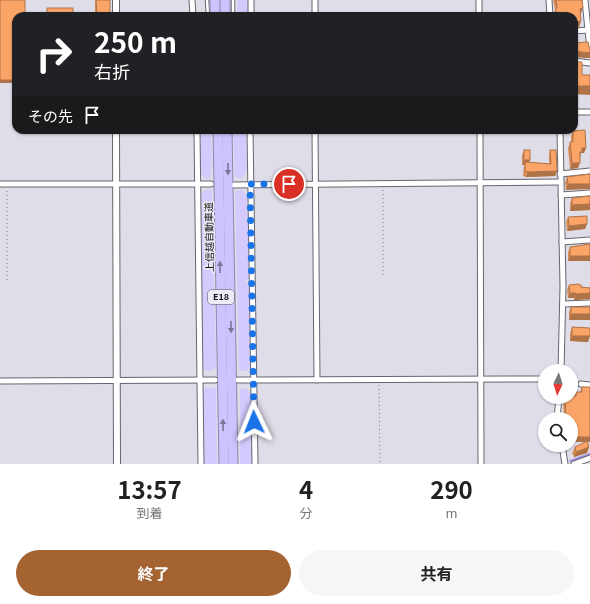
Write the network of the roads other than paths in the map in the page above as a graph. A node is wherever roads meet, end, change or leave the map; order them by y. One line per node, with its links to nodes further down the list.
1 (116, 0): 12 (street)
2 (192, 0): 13 (street)
3 (207, 0): 14 (lane)
4 (215, 0): 15 (highway)
5 (225, 0): 16 (highway)
6 (233, 0): 17 (lane)
7 (251, 0): 18 (street)
8 (315, 0): 19 (street)
9 (479, 0): 20 (street)
10 (549, 0): 21 (street)
11 (585, 0): 22 (street)
12 (116, 12)
13 (193, 12)
14 (208, 12)
15 (215, 12)
16 (225, 12)
17 (233, 12)
18 (251, 12)
19 (315, 12)
20 (479, 12)
21 (550, 12)
22 (588, 30): 23 (street); 24 (street)
23 (578, 31)
24 (590, 50)
25 (578, 62): 26 (street)
26 (590, 63)
27 (578, 112): 28 (street)
28 (590, 112)
29 (116, 134): 42 (street)
30 (197, 134): 43 (street)
31 (218, 134): 70 (highway, 上信越自動車道 / E18, one-way to 31)
32 (227, 134): 71 (highway, 上信越自動車道 / E18, one-way to 71)
33 (250, 134): 45 (street)
34 (315, 134): 46 (street)
35 (480, 134): 39 (street)
36 (560, 134): 38 (street)
37 (590, 171): 38 (street)
38 (560, 174): 40 (street)
39 (480, 182): 40 (street); 46 (street); 55 (street)
40 (561, 182): 49 (street)
41 (0, 184): 42 (street)
42 (117, 184): 43 (street); 63 (street)
43 (199, 184): 44 (street); 57 (street)
44 (211, 184)
45 (250, 184): 46 (street); 47 (street); 60 (street)
46 (316, 184): 61 (street)
47 (234, 185)
48 (590, 194): 49 (street)
49 (562, 195): 51 (street)
50 (590, 240): 51 (street)
51 (562, 242): 53 (street)
52 (590, 303): 53 (street)
53 (563, 304): 54 (street)
54 (561, 364)
55 (480, 379): 56 (street); 61 (street); 73 (street)
56 (538, 379)
57 (200, 380): 58 (street); 63 (street); 69 (street)
58 (215, 380)
59 (238, 380): 60 (street)
60 (253, 380): 61 (street); 72 (street)
61 (317, 380)
62 (0, 381): 63 (street)
63 (118, 381): 68 (street)
64 (581, 384): 65 (street)
65 (590, 384)
66 (563, 452): 74 (street)
67 (590, 458): 75 (street)
68 (117, 464)
69 (201, 464)
70 (224, 464)
71 (233, 464)
72 (255, 464)
73 (481, 464)
74 (565, 464)
75 (574, 464)

